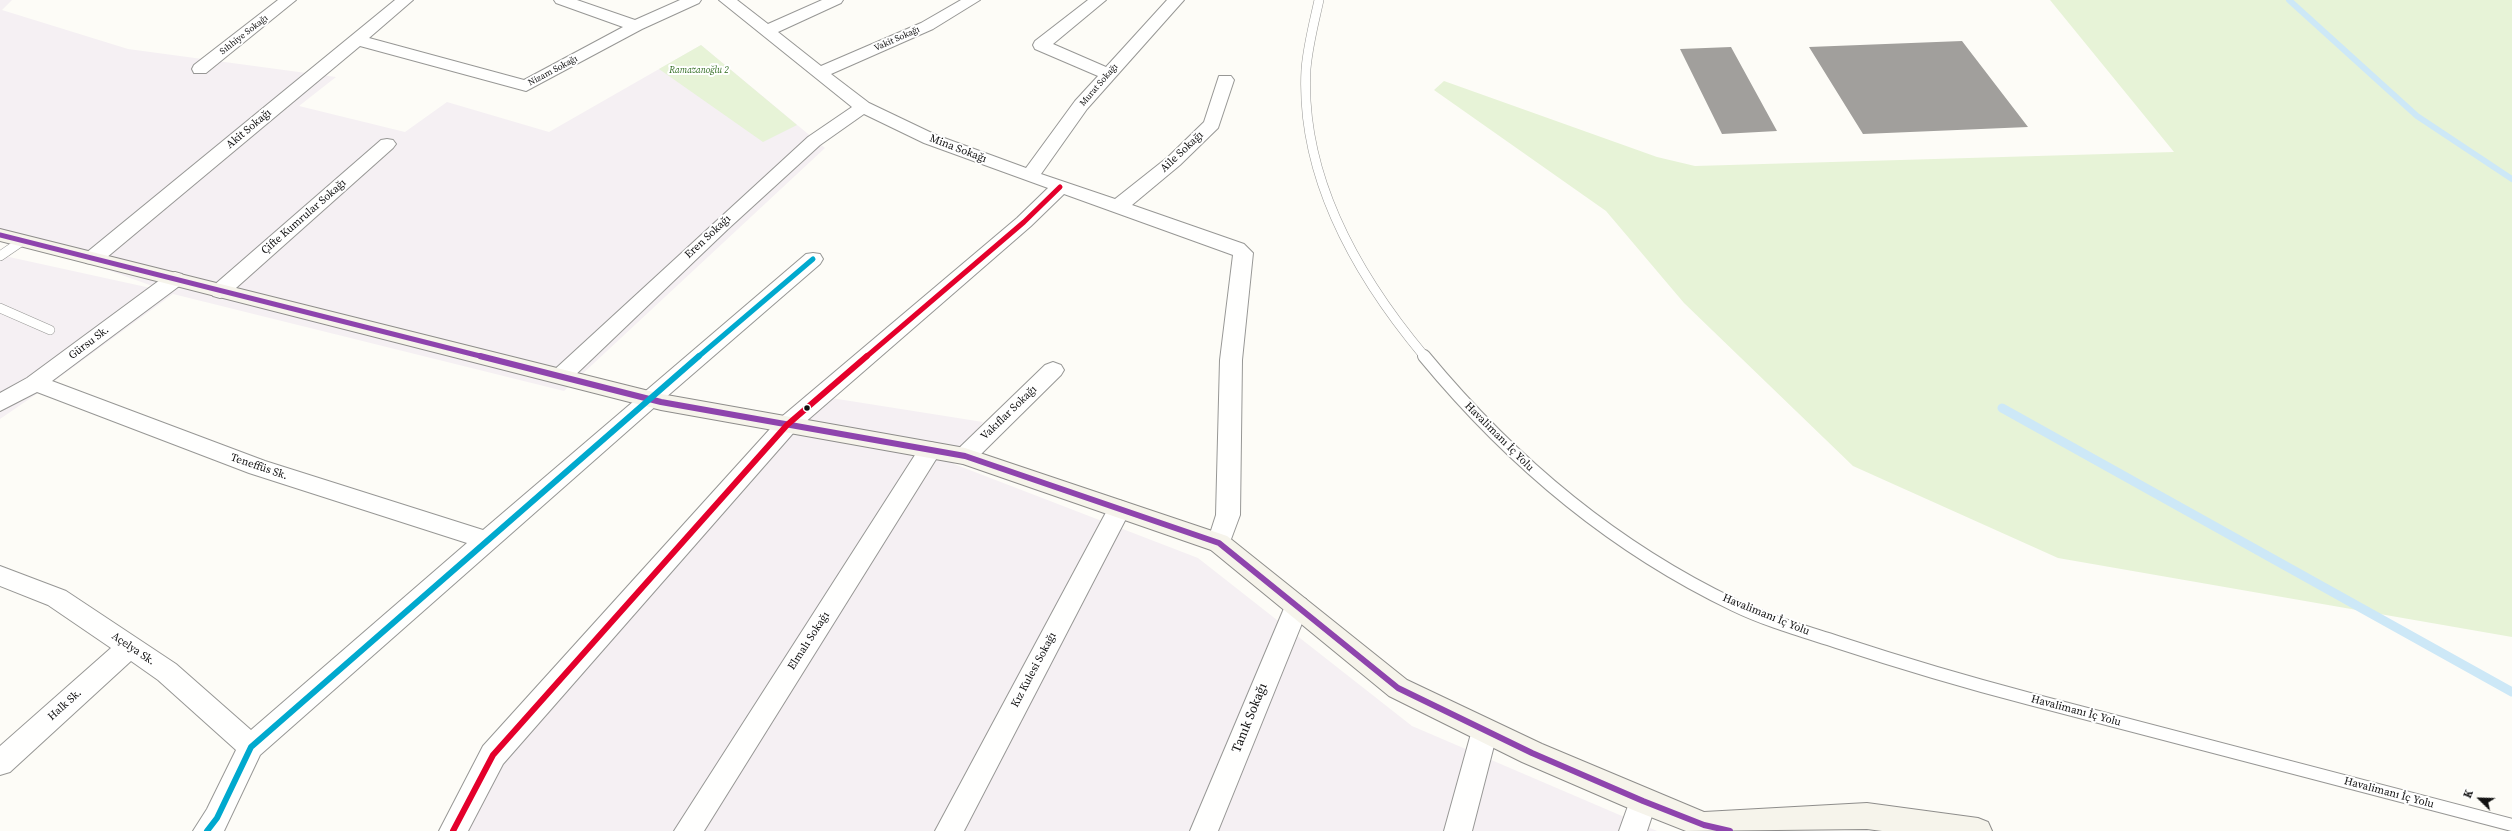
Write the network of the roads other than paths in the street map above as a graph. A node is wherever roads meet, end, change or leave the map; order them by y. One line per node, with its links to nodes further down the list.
1 (288, 0): 14 (street, Sıhhiye Sokağı)
2 (405, 0): 13 (street, Akit Sokağı)
3 (562, 0): 11 (street)
4 (693, 0): 11 (street, Nizam Sokağı)
5 (727, 0): 12 (street, Mina Sokağı)
6 (835, 0): 12 (street)
7 (972, 0): 15 (street, Vakit Sokağı)
8 (1098, 0): 16 (street)
9 (1176, 0): 16 (street, Murat Sokağı)
10 (1319, 0): 50 (lane, Havalimanı İç Yolu)
11 (636, 26): 13 (street, Nizam Sokağı)
12 (766, 31): 15 (street, Mina Sokağı)
13 (357, 40): 26 (street, Akit Sokağı)
14 (200, 69)
15 (819, 73): 18 (street, Mina Sokağı)
16 (1109, 74): 20 (street, Murat Sokağı)
17 (1225, 80): 22 (street, Aile Sokağı)
18 (863, 107): 20 (street, Mina Sokağı); 33 (street, Eren Sokağı)
19 (388, 144): 29 (street, Çifte Kumrular Sokağı)
20 (1030, 176): 21 (street, Mina Sokağı)
21 (1060, 187): 22 (street, Mina Sokağı); 37 (street)
22 (1117, 207): 42 (street, Mina Sokağı)
23 (0, 235): 24 (main road)
24 (22, 241): 25 (lane); 26 (main road)
25 (0, 256)
26 (92, 258): 28 (main road)
27 (813, 259): 35 (street)
28 (174, 279): 29 (main road); 34 (street, Gürsu Sk.)
29 (220, 290): 33 (main road)
30 (0, 308): 31 (lane)
31 (50, 330)
32 (1053, 370): 39 (street, Vakıflar Sokağı)
33 (560, 376): 35 (main road)
34 (35, 383): 36 (street, Gürsu Sk.); 41 (street, Teneffüs Sk.)
35 (649, 398): 37 (main road); 41 (street)
36 (0, 403)
37 (787, 424): 38 (main road); 53 (street)
38 (930, 450): 39 (main road); 54 (street, Elmalı Sokağı)
39 (965, 456): 40 (main road)
40 (1119, 509): 42 (main road); 55 (street, Kız Kulesi Sokağı)
41 (486, 540): 47 (street)
42 (1218, 543): 44 (main road)
43 (0, 576): 45 (street, Açelya Sk.)
44 (1296, 606): 46 (main road); 56 (street, Tanık Sokağı)
45 (129, 647): 47 (street, Açelya Sk.); 48 (street, Halk Sk.)
46 (1485, 730): 49 (main road); 57 (street)
47 (251, 747): 52 (street)
48 (0, 763)
49 (1643, 801): 51 (main road); 58 (street)
50 (2512, 825)
51 (1703, 828): 59 (main road); 60 (main road)
52 (207, 831)
53 (453, 831)
54 (688, 831)
55 (949, 831)
56 (1204, 831)
57 (1458, 831)
58 (1633, 831)
59 (1730, 831)
60 (1978, 831)

